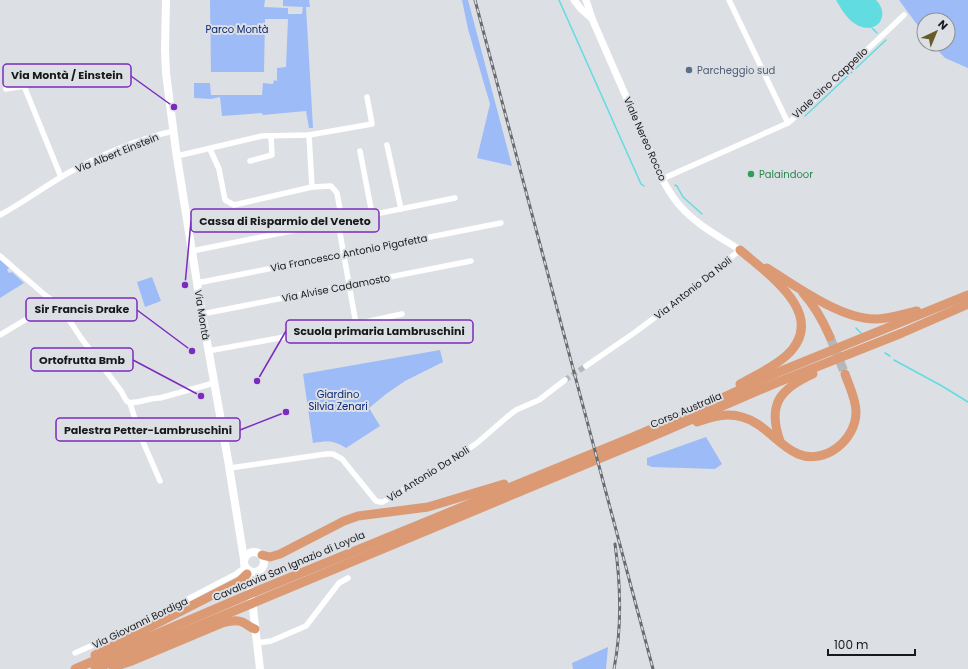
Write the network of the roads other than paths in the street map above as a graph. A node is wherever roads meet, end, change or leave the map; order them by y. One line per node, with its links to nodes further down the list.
1 (166, 0): 10 (main road, Via Montà)
2 (574, 0): 6 (street)
3 (586, 0): 6 (street, Viale Nereo Rocco)
4 (729, 0): 9 (street)
5 (904, 15): 9 (street, Viale Gino Cappello)
6 (593, 21): 19 (street, Viale Nereo Rocco)
7 (6, 89): 18 (street)
8 (367, 97): 11 (street)
9 (788, 123): 19 (street, Viale Gino Cappello)
10 (174, 131): 16 (main road, Via Montà); 18 (street, Via Albert Einstein)
11 (309, 135): 12 (street); 20 (street)
12 (271, 136): 14 (street); 17 (street)
13 (387, 145): 22 (street)
14 (210, 149): 16 (street); 20 (street)
15 (360, 150): 23 (street)
16 (177, 156): 28 (main road, Via Montà)
17 (250, 161)
18 (61, 177): 24 (street, Via Albert Einstein)
19 (662, 179): 27 (street, Viale Nereo Rocco)
20 (312, 187): 25 (street)
21 (455, 198): 22 (street)
22 (400, 209): 23 (street)
23 (372, 214): 25 (street)
24 (0, 215)
25 (340, 221): 28 (street); 29 (street)
26 (501, 222): 29 (street, Via Francesco Antonio Pigafetta)
27 (740, 250): 34 (highway); 46 (street, Via Antonio Da Noli); 51 (highway)
28 (192, 251): 32 (main road, Via Montà)
29 (344, 254): 32 (street, Via Francesco Antonio Pigafetta); 33 (street)
30 (0, 256): 36 (street)
31 (471, 261): 33 (street, Via Alvise Cadamosto)
32 (197, 283): 39 (main road, Via Montà)
33 (349, 286): 39 (street, Via Alvise Cadamosto); 41 (street)
34 (797, 288): 37 (highway); 44 (highway)
35 (968, 295): 37 (highway, Corso Australia)
36 (54, 301): 43 (street); 50 (street)
37 (951, 302): 51 (highway, Corso Australia)
38 (968, 304): 42 (highway, Corso Australia)
39 (202, 314): 45 (main road, Via Montà)
40 (402, 314): 41 (street)
41 (356, 324): 45 (street)
42 (902, 333): 52 (highway, Corso Australia); 53 (highway)
43 (0, 335)
44 (830, 337)
45 (208, 351): 49 (main road, Via Montà)
46 (586, 366)
47 (845, 374): 53 (highway)
48 (565, 380): 55 (street, Via Antonio Da Noli)
49 (214, 383): 50 (street); 55 (main road, Via Montà)
50 (130, 403): 56 (street)
51 (689, 414): 54 (highway, Corso Australia)
52 (644, 440): 53 (highway); 59 (highway, Corso Australia)
53 (781, 443)
54 (566, 464): 57 (highway, Corso Australia); 60 (highway)
55 (230, 468): 58 (main road, Via Montà)
56 (160, 481)
57 (454, 510): 69 (highway, Cavalcavia San Ignazio di Loyola)
58 (241, 534): 60 (main road); 61 (main road, Via Montà)
59 (412, 536): 65 (highway, Cavalcavia San Ignazio di Loyola)
60 (259, 554): 61 (main road); 62 (main road, Via Montà)
61 (246, 567): 62 (main road); 64 (highway); 65 (main road, Via Montà)
62 (258, 571): 65 (main road, Via Montà)
63 (348, 578): 67 (street)
64 (210, 592): 68 (street, Via Giovanni Bordiga); 69 (highway)
65 (256, 602): 66 (main road, Via Montà); 70 (highway, Cavalcavia San Ignazio di Loyola)
66 (255, 628): 67 (main road, Via Montà); 71 (highway)
67 (257, 643): 72 (main road, Via Montà)
68 (75, 653)
69 (75, 669)
70 (95, 669)
71 (104, 669)
72 (260, 669)

